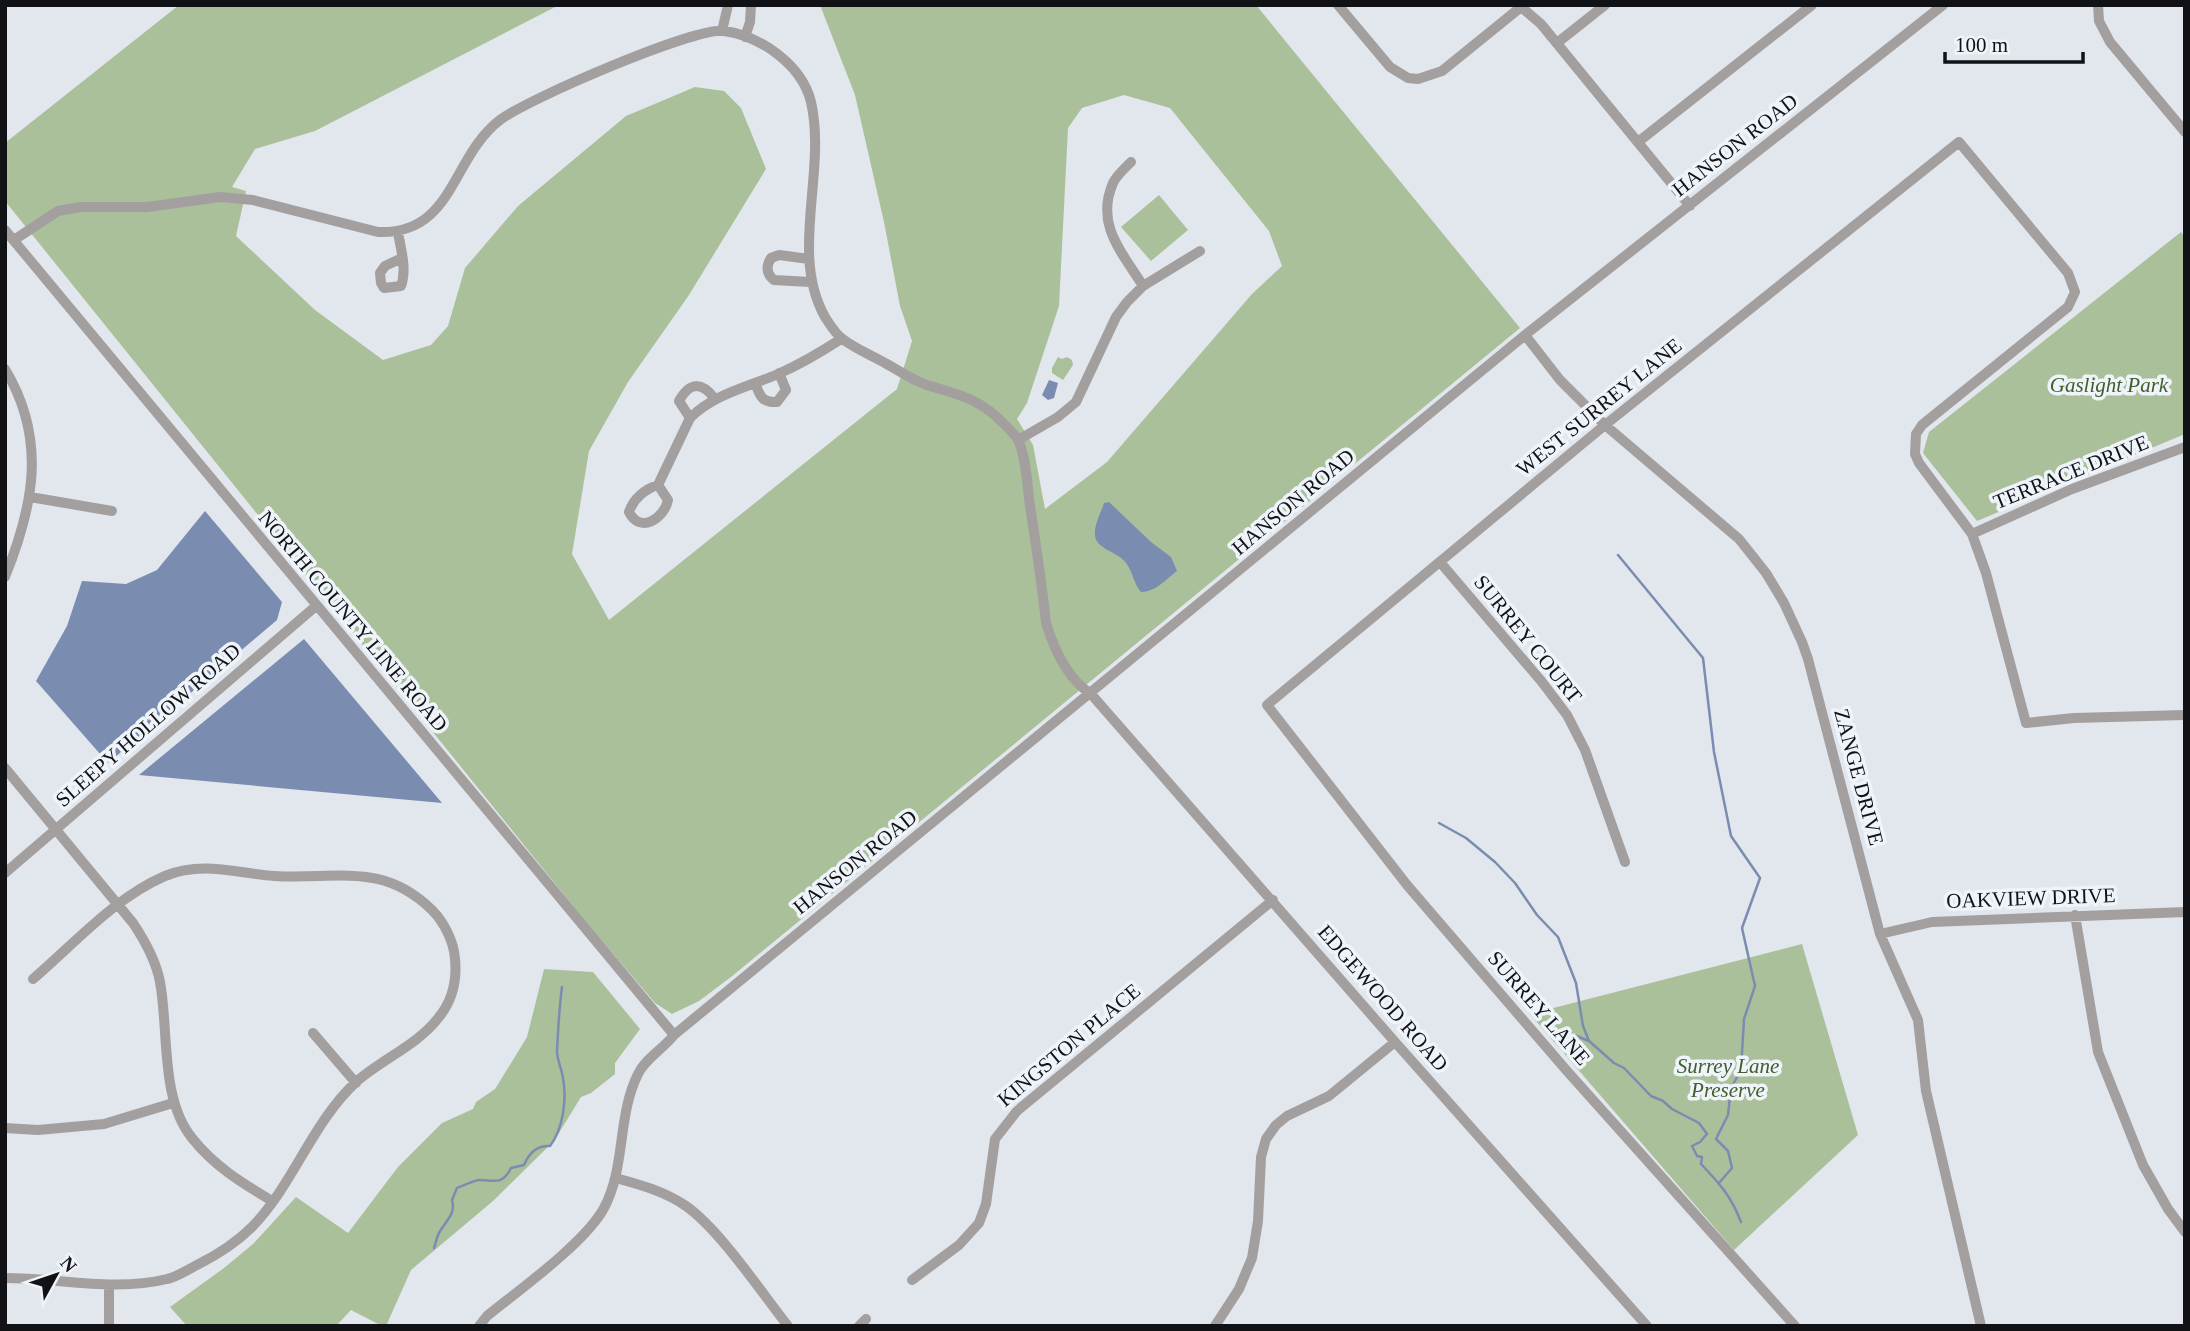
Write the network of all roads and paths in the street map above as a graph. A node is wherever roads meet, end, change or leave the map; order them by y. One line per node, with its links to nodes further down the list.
1 (728, 5): 9 (street)
2 (751, 5): 10 (street)
3 (1338, 5): 8 (street)
4 (1605, 5): 11 (street)
5 (1811, 5): 13 (street)
6 (1943, 5): 15 (street, HANSON ROAD)
7 (2098, 5): 12 (street)
8 (1520, 6): 11 (street)
9 (722, 31): 10 (street); 17 (street)
10 (745, 37): 21 (street)
11 (1558, 43): 13 (street)
12 (2185, 132)
13 (1638, 142): 15 (street)
14 (1131, 162): 23 (street)
15 (1689, 206): 24 (street, HANSON ROAD)
16 (5, 230): 18 (street, NORTH COUNTY LINE ROAD)
17 (398, 233): 18 (street); 20 (street)
18 (14, 240): 40 (street, NORTH COUNTY LINE ROAD)
19 (1200, 251): 23 (street)
20 (402, 258)
21 (809, 259): 22 (street); 22 (street)
22 (810, 282): 25 (street)
23 (1143, 286): 32 (street)
24 (1525, 335): 31 (street, ZANGE DRIVE); 41 (street, HANSON ROAD)
25 (841, 339): 27 (street); 32 (street)
26 (5, 369): 35 (street)
27 (779, 373): 28 (street); 28 (street)
28 (755, 383): 29 (street)
29 (715, 399): 30 (street); 30 (street)
30 (690, 418): 34 (street)
31 (1605, 425): 37 (street, WEST SURREY LANE); 38 (street, WEST SURREY LANE); 52 (street, ZANGE DRIVE)
32 (1018, 440): 41 (street, EDGEWOOD ROAD)
33 (2185, 447): 37 (street, TERRACE DRIVE)
34 (658, 485)
35 (30, 497): 36 (street); 39 (street)
36 (112, 511)
37 (1972, 534): 43 (street)
38 (1440, 562): 42 (street, WEST SURREY LANE); 46 (street, SURREY COURT)
39 (5, 577)
40 (316, 607): 45 (street, SLEEPY HOLLOW ROAD); 55 (street, NORTH COUNTY LINE ROAD)
41 (1091, 694): 48 (street, EDGEWOOD ROAD); 55 (street, HANSON ROAD)
42 (1267, 705): 71 (street, SURREY LANE)
43 (2185, 715)
44 (5, 768): 45 (street)
45 (55, 831): 47 (street, SLEEPY HOLLOW ROAD); 49 (street)
46 (1625, 862)
47 (5, 873)
48 (1273, 900): 56 (street, EDGEWOOD ROAD); 64 (street, KINGSTON PLACE)
49 (117, 905): 53 (street); 57 (street); 58 (street)
50 (2185, 912): 51 (street, OAKVIEW DRIVE)
51 (2075, 915): 52 (street, OAKVIEW DRIVE); 62 (street)
52 (1880, 934): 72 (street, ZANGE DRIVE)
53 (33, 979)
54 (313, 1033): 57 (street)
55 (674, 1035): 60 (street, HANSON ROAD)
56 (1395, 1042): 69 (street); 70 (street, EDGEWOOD ROAD)
57 (356, 1083): 61 (street)
58 (173, 1103): 59 (street); 61 (street)
59 (5, 1128)
60 (616, 1178): 67 (street, HANSON ROAD); 68 (street)
61 (272, 1201): 65 (street)
62 (2185, 1232)
63 (5, 1278): 65 (street)
64 (912, 1280)
65 (109, 1285): 66 (street)
66 (109, 1326)
67 (479, 1326)
68 (788, 1326)
69 (1215, 1326)
70 (1647, 1326)
71 (1795, 1326)
72 (1981, 1326)

